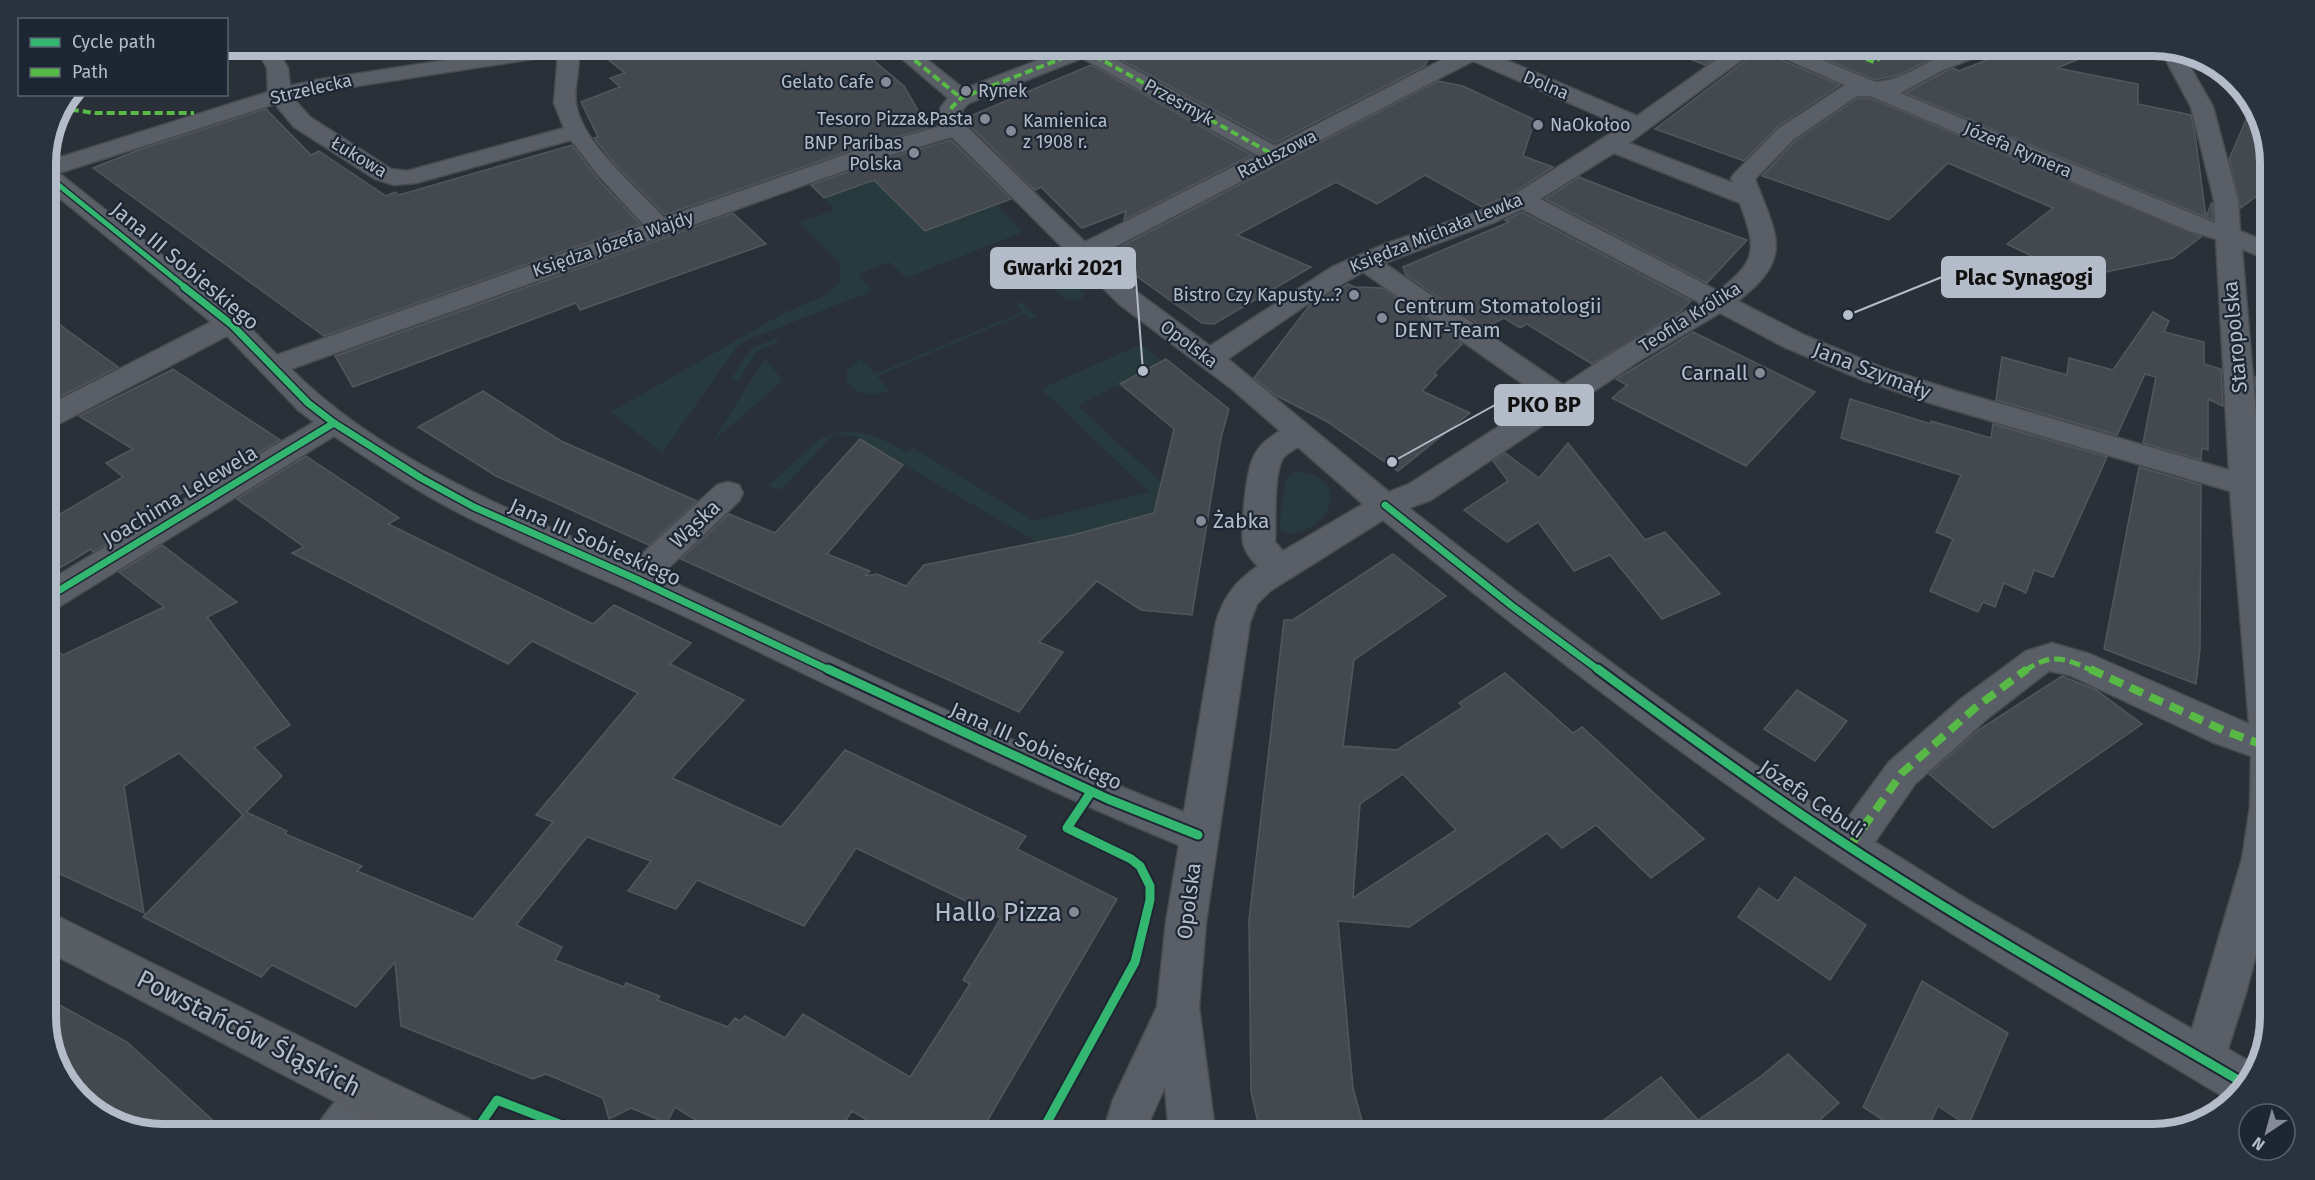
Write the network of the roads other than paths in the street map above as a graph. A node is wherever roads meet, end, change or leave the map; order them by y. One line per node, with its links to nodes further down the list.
1 (272, 56): 14 (street)
2 (507, 56): 14 (street, Strzelecka)
3 (572, 56): 18 (street)
4 (909, 56): 15 (street)
5 (1067, 56): 15 (street)
6 (1105, 56): 20 (street, Przesmyk)
7 (1450, 56): 20 (street, Ratuszowa)
8 (1478, 56): 17 (street, Dolna)
9 (1735, 56): 17 (street, Księdza Michała Lewka)
10 (1794, 56): 13 (street, Józefa Rymera)
11 (1961, 56): 13 (street, Teofila Królika)
12 (2175, 58): 26 (street, Staropolska)
13 (1871, 88): 23 (street, Teofila Królika); 26 (street, Józefa Rymera)
14 (279, 95): 18 (street, Łukowa); 21 (street, Strzelecka)
15 (961, 98): 16 (street)
16 (953, 125): 25 (street, Księdza Józefa Wajdy); 28 (street, Opolska)
17 (1639, 125): 19 (street, Księdza Michała Lewka)
18 (576, 132): 25 (street)
19 (1612, 144): 23 (street); 24 (street, Księdza Michała Lewka)
20 (1274, 155): 28 (street, Ratuszowa)
21 (56, 168)
22 (56, 181): 31 (street, Jana III Sobieskiego)
23 (1750, 198): 30 (street, Teofila Królika)
24 (1523, 200): 29 (street, Księdza Michała Lewka); 30 (street, Jana Szymały)
25 (659, 228): 33 (street, Księdza Józefa Wajdy)
26 (2226, 234): 27 (street, Józefa Rymera); 38 (street, Staropolska)
27 (2259, 248)
28 (1081, 253): 32 (street, Opolska)
29 (1364, 261): 32 (street, Księdza Michała Lewka); 34 (street)
30 (1720, 302): 34 (street, Teofila Królika); 38 (street, Jana Szymały)
31 (230, 323): 33 (street, Jana III Sobieskiego); 35 (street)
32 (1210, 359): 37 (street, Opolska)
33 (272, 366): 36 (street, Jana III Sobieskiego)
34 (1562, 398): 40 (street, Teofila Królika)
35 (56, 413)
36 (334, 423): 42 (street, Jana III Sobieskiego); 43 (street, Joachima Lelewela)
37 (1298, 433): 40 (street, Opolska); 41 (street)
38 (2245, 485): 44 (street, Staropolska)
39 (728, 493): 42 (street, Wąska)
40 (1384, 505): 41 (street, Opolska); 47 (street, Józefa Cebuli)
41 (1280, 568): 46 (street, Opolska)
42 (636, 579): 46 (street, Jana III Sobieskiego)
43 (56, 592)
44 (2260, 644)
45 (2260, 744): 47 (street)
46 (1198, 835): 50 (street, Opolska)
47 (1850, 846): 51 (street, Józefa Cebuli)
48 (2260, 867): 51 (street, Staropolska)
49 (56, 935): 53 (street, Powstańców Śląskich)
50 (1178, 1007): 56 (street, Opolska); 57 (street, Opolska)
51 (2203, 1059): 52 (street, Józefa Cebuli)
52 (2239, 1080)
53 (373, 1097): 54 (street); 55 (street, Powstańców Śląskich)
54 (347, 1124)
55 (431, 1124)
56 (1127, 1124)
57 (1191, 1124)

